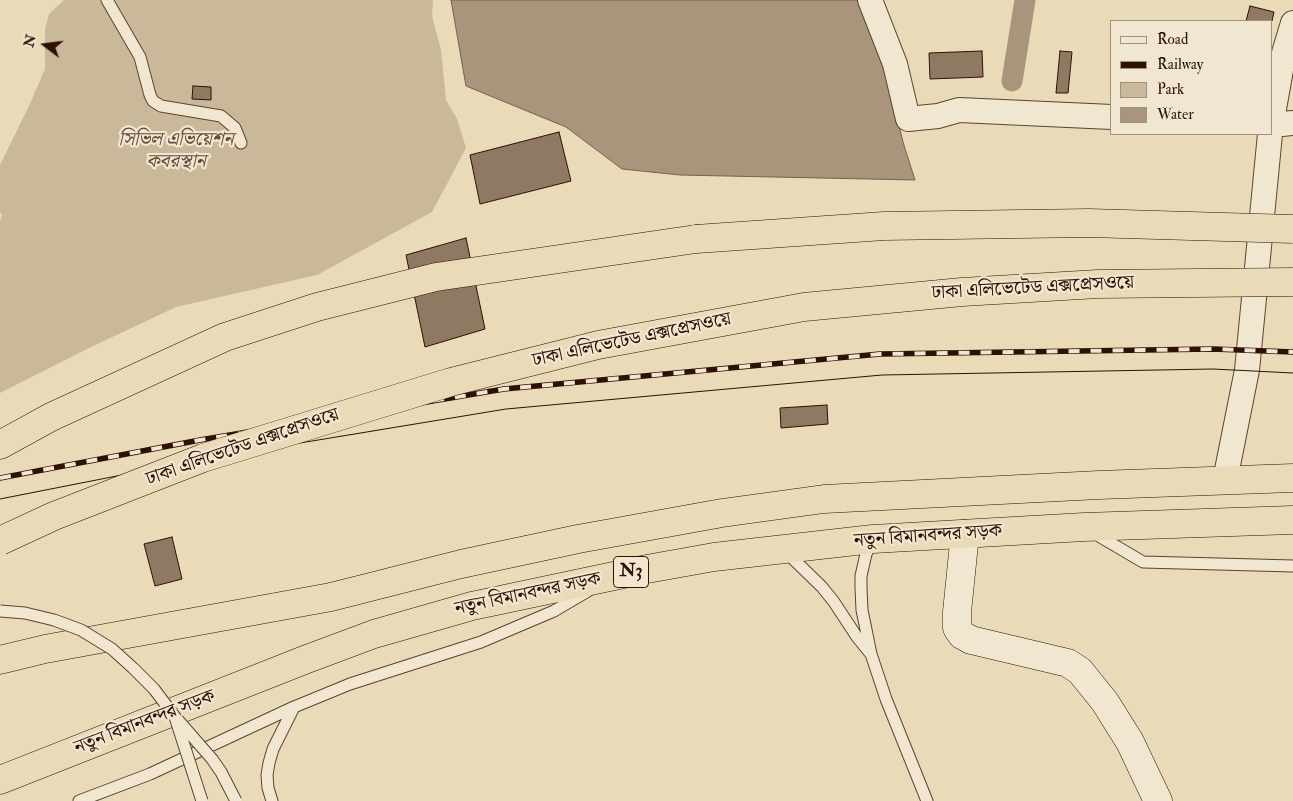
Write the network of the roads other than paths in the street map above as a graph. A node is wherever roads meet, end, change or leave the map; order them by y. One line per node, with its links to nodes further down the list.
1 (107, 0): 9 (lane)
2 (870, 0): 5 (street)
3 (1293, 22): 4 (street)
4 (1273, 114)
5 (1110, 118)
6 (1293, 124): 7 (street)
7 (1273, 125)
8 (1270, 135): 14 (street)
9 (241, 143)
10 (1293, 229): 12 (highway, bridge)
11 (1293, 282): 19 (highway, ঢাকা এলিভেটেড এক্সপ্রেসওয়ে, bridge)
12 (0, 445)
13 (1293, 478): 14 (highway, N3)
14 (1225, 480): 25 (highway, N3)
15 (1293, 520): 16 (highway, নতুন বিমানবন্দর সড়ক / N3)
16 (1084, 527): 17 (highway, নতুন বিমানবন্দর সড়ক / N3); 21 (lane)
17 (965, 534): 18 (highway, নতুন বিমানবন্দর সড়ক / N3); 34 (main road)
18 (873, 539): 20 (highway, নতুন বিমানবন্দর সড়ক / N3); 24 (lane)
19 (0, 541)
20 (782, 548): 22 (highway, নতুন বিমানবন্দর সড়ক / N3); 24 (lane)
21 (1293, 566)
22 (611, 577): 26 (lane); 28 (highway, নতুন বিমানবন্দর সড়ক / N3)
23 (0, 611): 27 (lane, bridge)
24 (871, 654): 33 (lane)
25 (3, 660)
26 (294, 707): 29 (lane); 32 (lane)
27 (175, 717): 30 (lane, bridge); 31 (lane, bridge)
28 (1, 779)
29 (79, 801)
30 (202, 801)
31 (236, 801)
32 (272, 801)
33 (927, 801)
34 (1158, 801)

